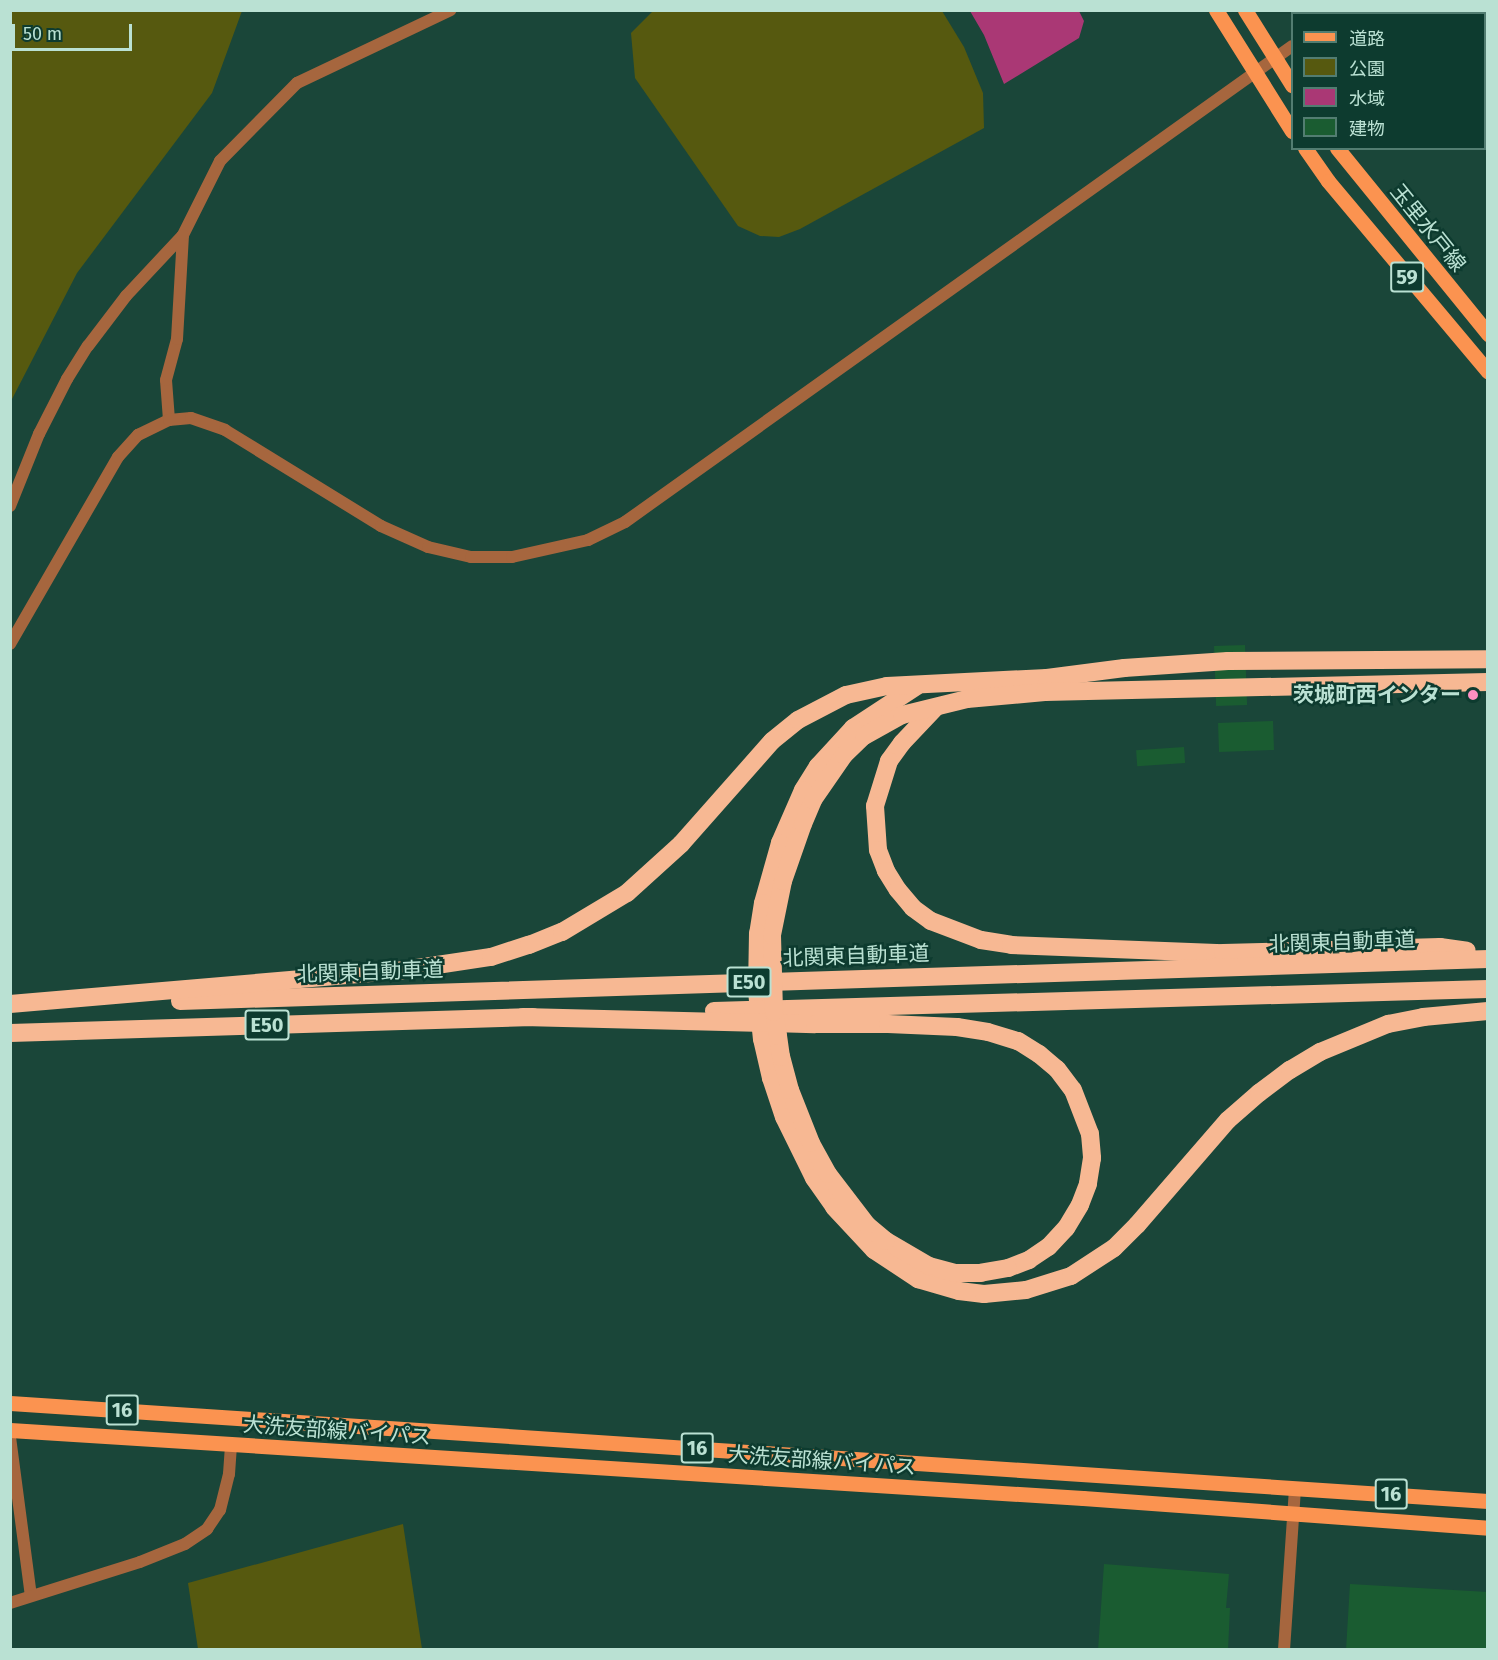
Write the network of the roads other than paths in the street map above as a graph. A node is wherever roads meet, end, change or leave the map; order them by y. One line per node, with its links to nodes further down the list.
1 (451, 10): 11 (street)
2 (1216, 10): 6 (main road)
3 (1245, 10): 5 (main road)
4 (1291, 47): 5 (street)
5 (1275, 59): 6 (street); 7 (main road)
6 (1254, 74): 8 (main road); 14 (street)
7 (1291, 83)
8 (1291, 128)
9 (1306, 150): 13 (main road, 59)
10 (1339, 150): 12 (main road, 玉里水戸線 / 59)
11 (183, 235): 14 (street); 15 (street)
12 (1488, 334)
13 (1488, 372)
14 (169, 420): 16 (street)
15 (10, 506)
16 (10, 644)
17 (1488, 659): 19 (highway)
18 (1488, 682): 20 (highway)
19 (918, 685): 23 (highway); 25 (highway)
20 (935, 708): 21 (highway); 23 (highway)
21 (1488, 954)
22 (1488, 959): 25 (highway, 北関東自動車道 / E50)
23 (765, 961): 29 (highway)
24 (1488, 989): 27 (highway, E50)
25 (10, 1004)
26 (1488, 1011): 29 (highway)
27 (523, 1017): 28 (highway, E50); 29 (highway)
28 (10, 1033)
29 (774, 1058)
30 (10, 1403): 34 (main road, 大洗友部線バイパス / 16)
31 (10, 1430): 33 (main road, 大洗友部線バイパス / 16)
32 (10, 1437): 38 (street)
33 (231, 1445): 36 (main road, 大洗友部線バイパス / 16); 38 (street)
34 (1295, 1488): 35 (main road, 大洗友部線バイパス / 16); 36 (street)
35 (1488, 1501)
36 (1293, 1515): 37 (main road, 大洗友部線バイパス / 16); 40 (street)
37 (1488, 1528)
38 (31, 1596): 39 (street)
39 (10, 1603)
40 (1284, 1650)

